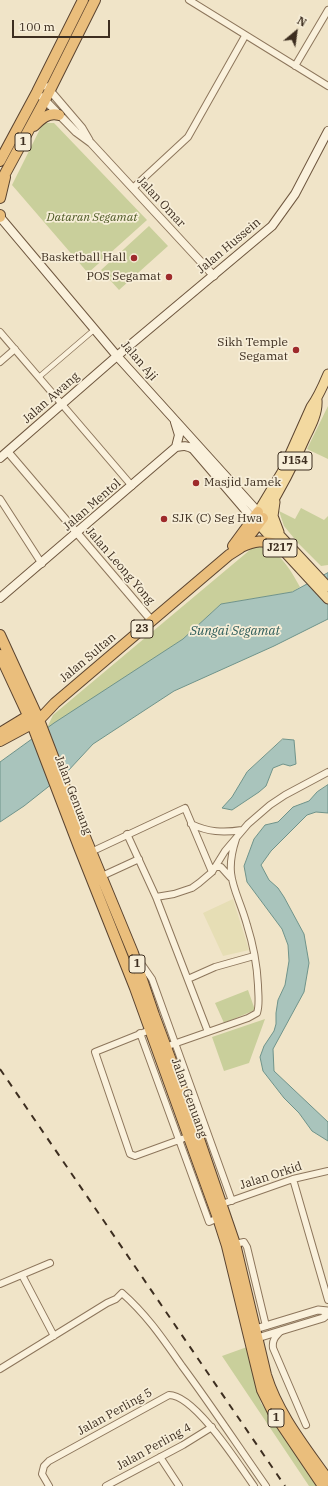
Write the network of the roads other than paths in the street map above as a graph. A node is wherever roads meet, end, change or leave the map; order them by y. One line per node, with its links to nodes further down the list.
1 (95, 0): 9 (highway, 1)
2 (189, 0): 5 (street)
3 (81, 4): 7 (highway, 1)
4 (328, 10): 6 (street)
5 (245, 36): 6 (street); 19 (street)
6 (295, 66): 8 (street)
7 (42, 82): 9 (street, Jalan Omar); 10 (highway, 1)
8 (328, 86)
9 (50, 90): 11 (highway, 1); 15 (street, Jalan Omar)
10 (37, 92): 11 (street, Jalan Omar); 16 (highway, 1)
11 (45, 100): 12 (street, Jalan Omar); 13 (highway, 1)
12 (59, 115): 13 (highway); 15 (street, Jalan Omar)
13 (30, 129): 17 (highway, 1)
14 (328, 133): 22 (main road, Jalan Hussein)
15 (91, 144): 19 (street, Jalan Omar)
16 (0, 161)
17 (7, 171): 18 (highway, 1); 20 (highway)
18 (0, 183)
19 (133, 188): 22 (street, Jalan Omar)
20 (0, 198)
21 (0, 217): 23 (main road, Jalan Aji)
22 (214, 276): 26 (main road, Jalan Hussein)
23 (95, 329): 26 (main road, Jalan Aji); 29 (street)
24 (0, 332): 25 (street)
25 (15, 349): 27 (street); 29 (street)
26 (117, 356): 31 (main road, Jalan Awang); 32 (main road, Jalan Aji)
27 (0, 362)
28 (328, 374): 30 (main road, J154)
29 (39, 377): 31 (street)
30 (317, 400): 37 (main road, J154); 39 (main road, J154)
31 (62, 404): 34 (main road, Jalan Awang); 36 (street)
32 (174, 420): 33 (main road); 39 (main road, Jalan Aji)
33 (176, 447): 36 (main road, Jalan Mentol); 39 (main road)
34 (8, 452): 35 (main road, Jalan Awang); 40 (street, Jalan Leong Yong)
35 (0, 458)
36 (132, 486): 40 (main road, Jalan Mentol)
37 (277, 495): 39 (main road, J154); 41 (main road)
38 (0, 499): 44 (street)
39 (258, 518): 41 (main road); 42 (highway, Jalan Sultan / 23); 43 (highway, Jalan Sultan / 23)
40 (77, 533): 44 (main road, Jalan Mentol); 49 (street, Jalan Leong Yong)
41 (281, 544): 42 (highway); 45 (main road, J217)
42 (240, 548): 43 (highway, Jalan Sultan / 23)
43 (229, 555): 49 (highway, Jalan Sultan / 23)
44 (42, 564): 47 (main road, Jalan Mentol)
45 (304, 568): 46 (main road); 48 (main road)
46 (328, 587)
47 (0, 598)
48 (328, 599)
49 (152, 621): 53 (highway, Jalan Sultan / 23)
50 (0, 635): 53 (highway, 1)
51 (0, 655): 52 (highway, 1)
52 (3, 672): 53 (highway, 1)
53 (35, 722): 54 (highway, Jalan Sultan / 23); 55 (highway, Jalan Sultan / 23); 57 (highway, Jalan Genuang / 1)
54 (0, 733)
55 (0, 741)
56 (328, 772): 59 (street)
57 (66, 801): 62 (highway, Jalan Genuang / 1); 69 (highway, Jalan Genuang / 1)
58 (191, 824): 59 (street); 60 (street); 64 (street)
59 (242, 830): 61 (street)
60 (127, 834): 62 (street); 63 (street)
61 (236, 839): 64 (street); 66 (street)
62 (91, 852): 65 (highway, Jalan Genuang / 1)
63 (139, 860): 65 (street); 67 (street)
64 (214, 869): 66 (street); 67 (street)
65 (102, 876): 68 (highway, Jalan Genuang / 1)
66 (231, 878): 72 (street)
67 (156, 897): 73 (street)
68 (117, 912): 69 (highway); 70 (highway, Jalan Genuang / 1)
69 (110, 922): 71 (highway, Jalan Genuang / 1)
70 (128, 941): 71 (highway); 77 (highway, Jalan Genuang / 1)
71 (118, 944): 74 (highway, Jalan Genuang / 1)
72 (254, 956): 73 (street); 75 (street)
73 (188, 979): 75 (street)
74 (150, 1030): 76 (street); 78 (highway, Jalan Genuang / 1)
75 (208, 1032): 77 (street)
76 (140, 1033): 78 (street); 78 (street)
77 (170, 1045): 78 (highway, Jalan Genuang / 1); 81 (street)
78 (188, 1136): 82 (highway, Jalan Genuang / 1); 90 (highway, Jalan Genuang / 1)
79 (328, 1171): 80 (street, Jalan Orkid)
80 (294, 1179): 81 (street, Jalan Orkid); 86 (street)
81 (232, 1200): 82 (street, Jalan Orkid)
82 (222, 1204): 90 (highway, Jalan Genuang / 1)
83 (50, 1263): 84 (street)
84 (22, 1275): 85 (street); 91 (street)
85 (0, 1284)
86 (328, 1300)
87 (328, 1311): 90 (street)
88 (328, 1314): 89 (street)
89 (282, 1330): 90 (street); 93 (street)
90 (255, 1333): 96 (highway, Jalan Genuang / 1); 102 (highway, Jalan Genuang / 1)
91 (54, 1336): 92 (street); 101 (street)
92 (1, 1367)
93 (306, 1425)
94 (212, 1427): 95 (street, Jalan Perling 4); 97 (street, Jalan Perling 5); 100 (street)
95 (160, 1457): 98 (street, Jalan Perling 4); 99 (street)
96 (328, 1480)
97 (49, 1486)
98 (107, 1486)
99 (179, 1486)
100 (254, 1486)
101 (266, 1486)
102 (323, 1486)

